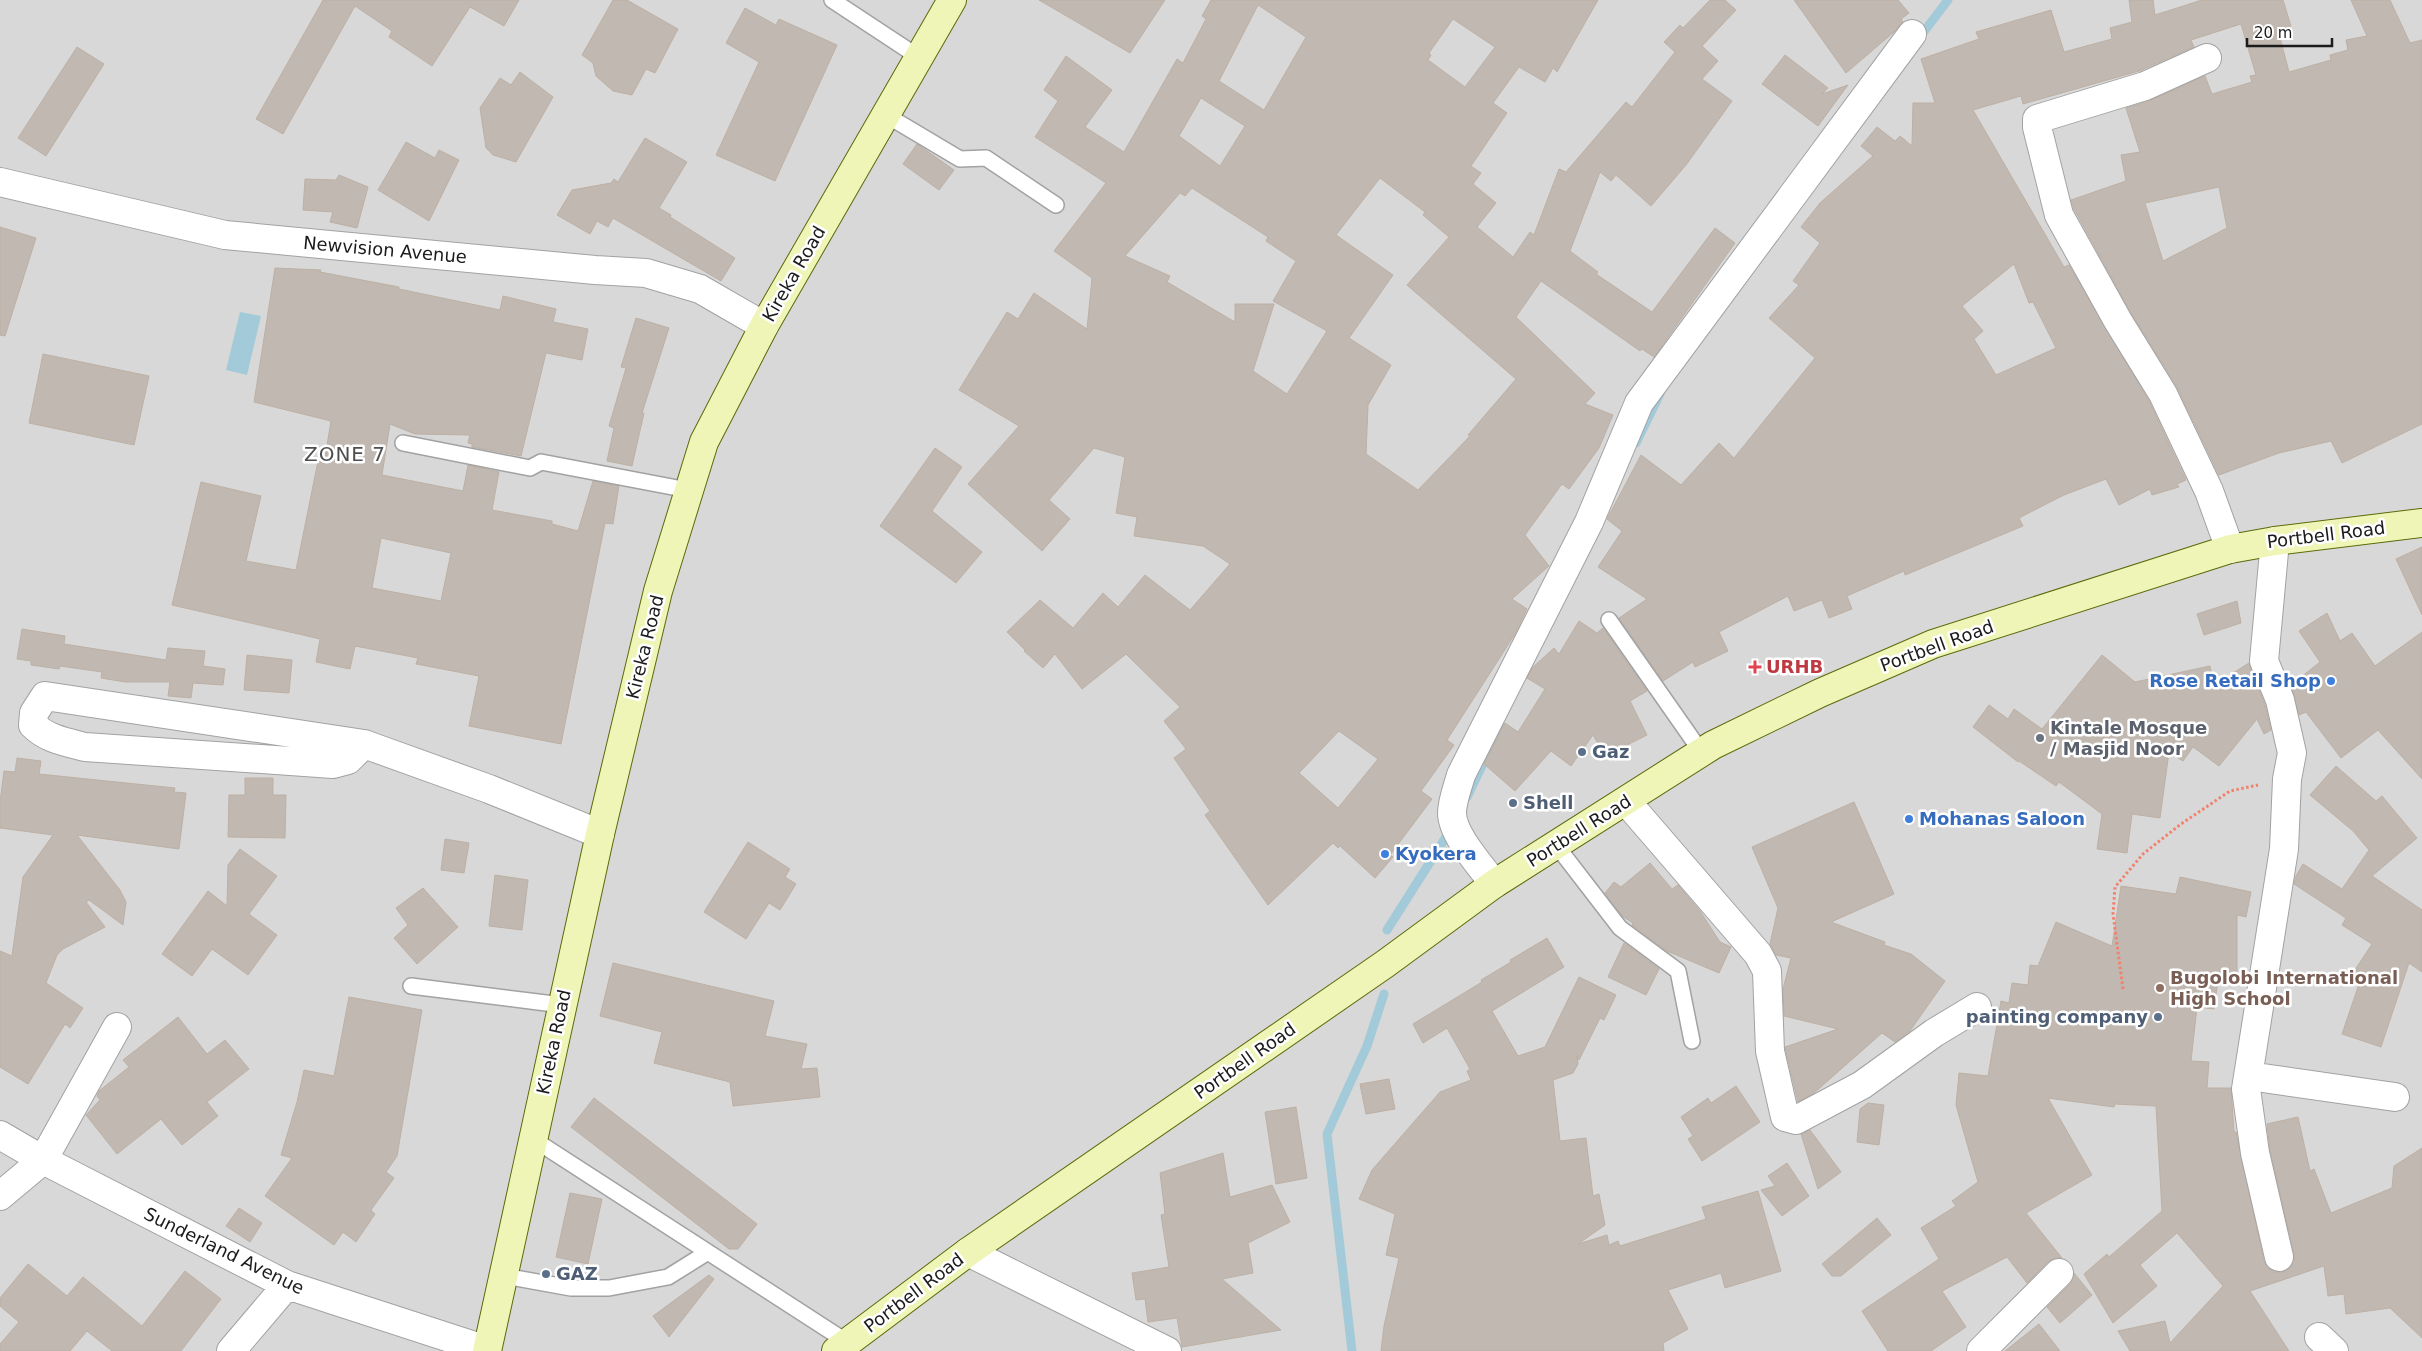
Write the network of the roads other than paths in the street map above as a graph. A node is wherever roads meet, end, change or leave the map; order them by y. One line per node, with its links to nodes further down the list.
1 (832, 0): 4 (lane)
2 (952, 0): 4 (main road, Kireka Road)
3 (1912, 34): 23 (street)
4 (920, 58): 6 (main road, Kireka Road)
5 (2207, 58): 14 (street)
6 (886, 115): 8 (lane); 9 (main road, Kireka Road)
7 (0, 182): 9 (street, Newvision Avenue)
8 (1056, 205)
9 (764, 326): 11 (main road, Kireka Road)
10 (403, 443): 11 (lane)
11 (688, 490): 21 (main road, Kireka Road)
12 (2422, 524): 13 (main road, Portbell Road)
13 (2275, 541): 14 (main road, Portbell Road); 29 (street)
14 (2230, 549): 19 (main road, Portbell Road)
15 (1610, 620): 19 (lane)
16 (175, 716): 17 (street); 18 (street); 18 (street)
17 (364, 744): 18 (street); 21 (street)
18 (171, 752)
19 (1702, 752): 20 (main road, Portbell Road)
20 (1626, 801): 22 (main road, Portbell Road); 26 (street)
21 (600, 834): 25 (main road, Kireka Road)
22 (1556, 845): 23 (main road, Portbell Road); 28 (lane)
23 (1494, 884): 36 (main road, Portbell Road)
24 (411, 986): 25 (lane)
25 (562, 1006): 32 (main road, Kireka Road)
26 (1977, 1007)
27 (117, 1027): 33 (street)
28 (1692, 1041)
29 (2249, 1076): 30 (street); 37 (street)
30 (2394, 1097)
31 (0, 1135): 33 (street, Sunderland Avenue)
32 (533, 1139): 35 (lane); 39 (main road, Kireka Road)
33 (43, 1160): 34 (street); 40 (street, Sunderland Avenue)
34 (0, 1196)
35 (708, 1252): 39 (lane); 41 (lane)
36 (968, 1252): 41 (main road, Portbell Road); 44 (street)
37 (2279, 1257)
38 (2059, 1274): 45 (street)
39 (504, 1276): 43 (main road, Kireka Road)
40 (287, 1285): 42 (street); 43 (street, Sunderland Avenue)
41 (842, 1347)
42 (232, 1351)
43 (488, 1351)
44 (1167, 1351)
45 (1981, 1351)

